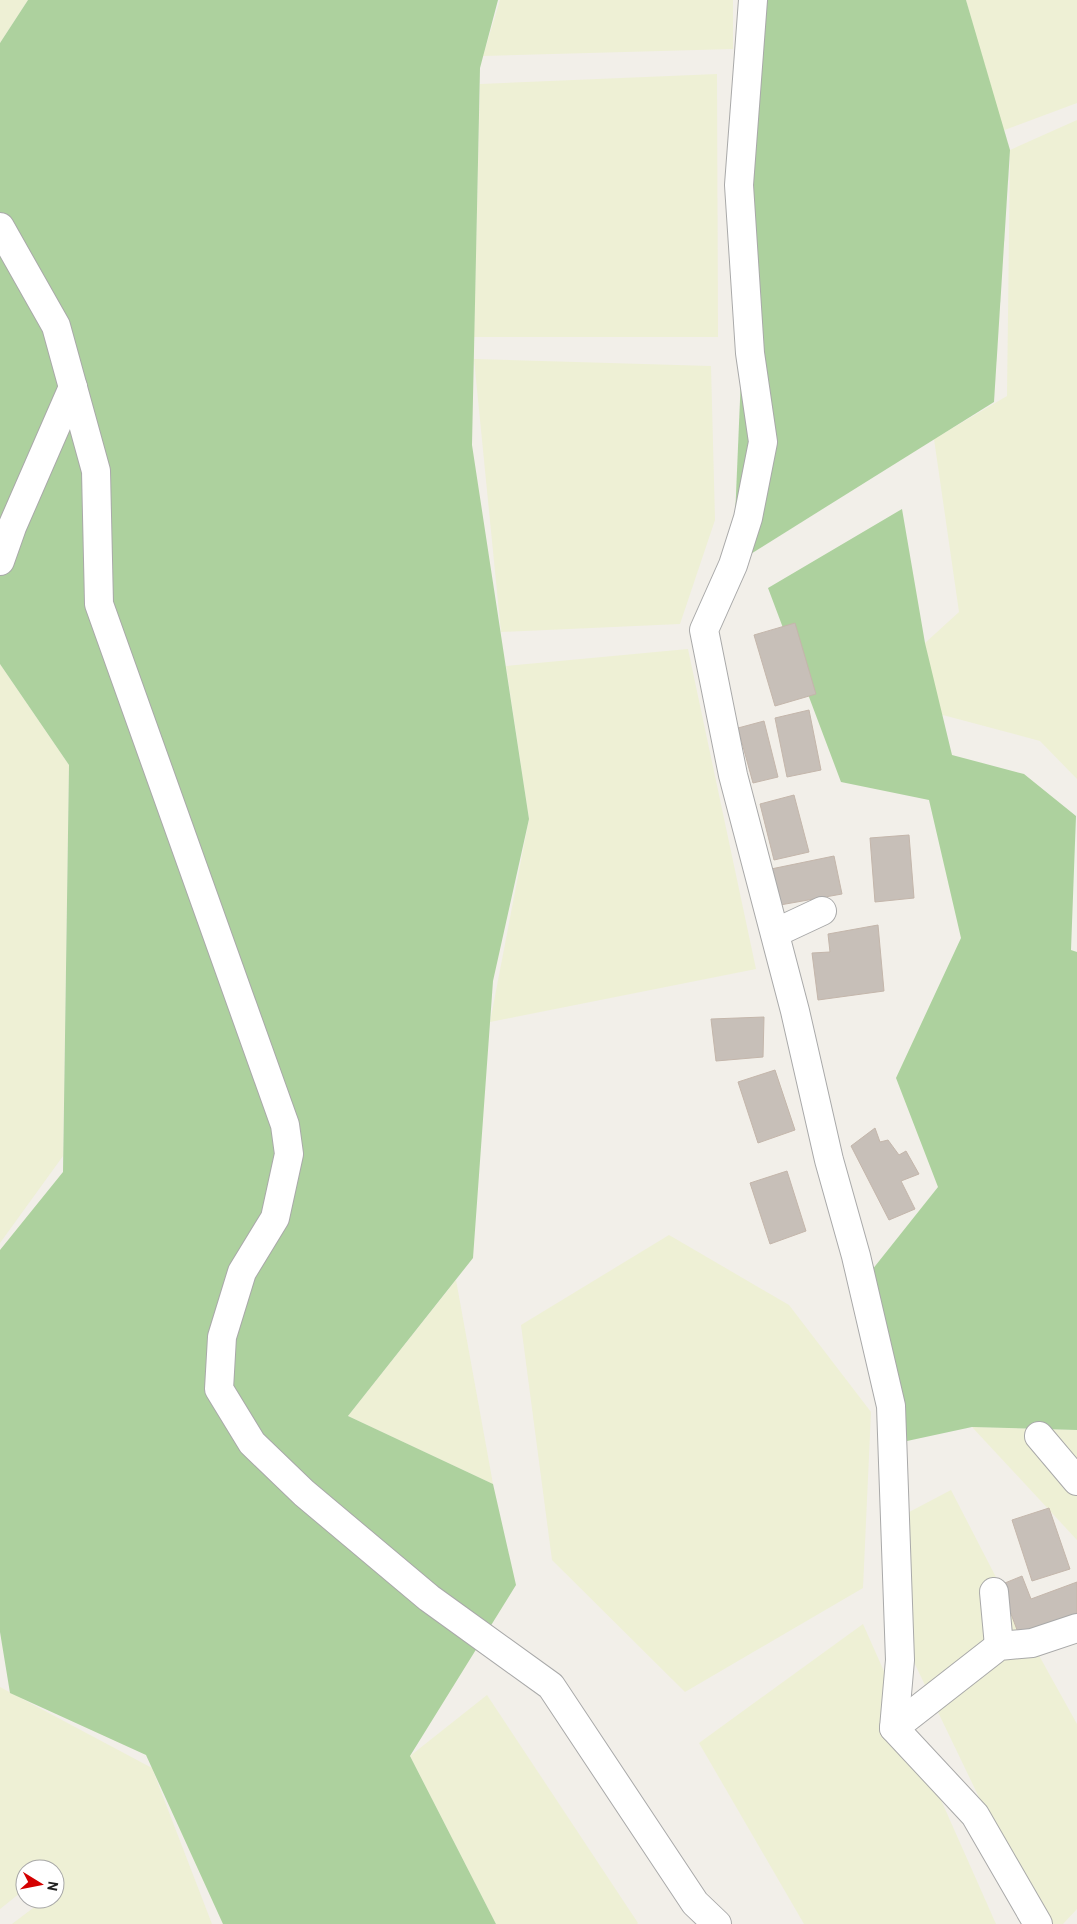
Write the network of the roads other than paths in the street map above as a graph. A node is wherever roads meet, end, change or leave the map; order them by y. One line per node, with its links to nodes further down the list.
1 (753, 0): 6 (street)
2 (0, 227): 3 (street)
3 (74, 387): 4 (street); 13 (street)
4 (0, 561)
5 (822, 911): 6 (street)
6 (775, 933): 12 (street)
7 (1039, 1436): 8 (street)
8 (1077, 1481)
9 (994, 1592): 11 (street)
10 (1077, 1628): 11 (street)
11 (999, 1646): 12 (street)
12 (894, 1728): 14 (street)
13 (717, 1924)
14 (1038, 1924)

